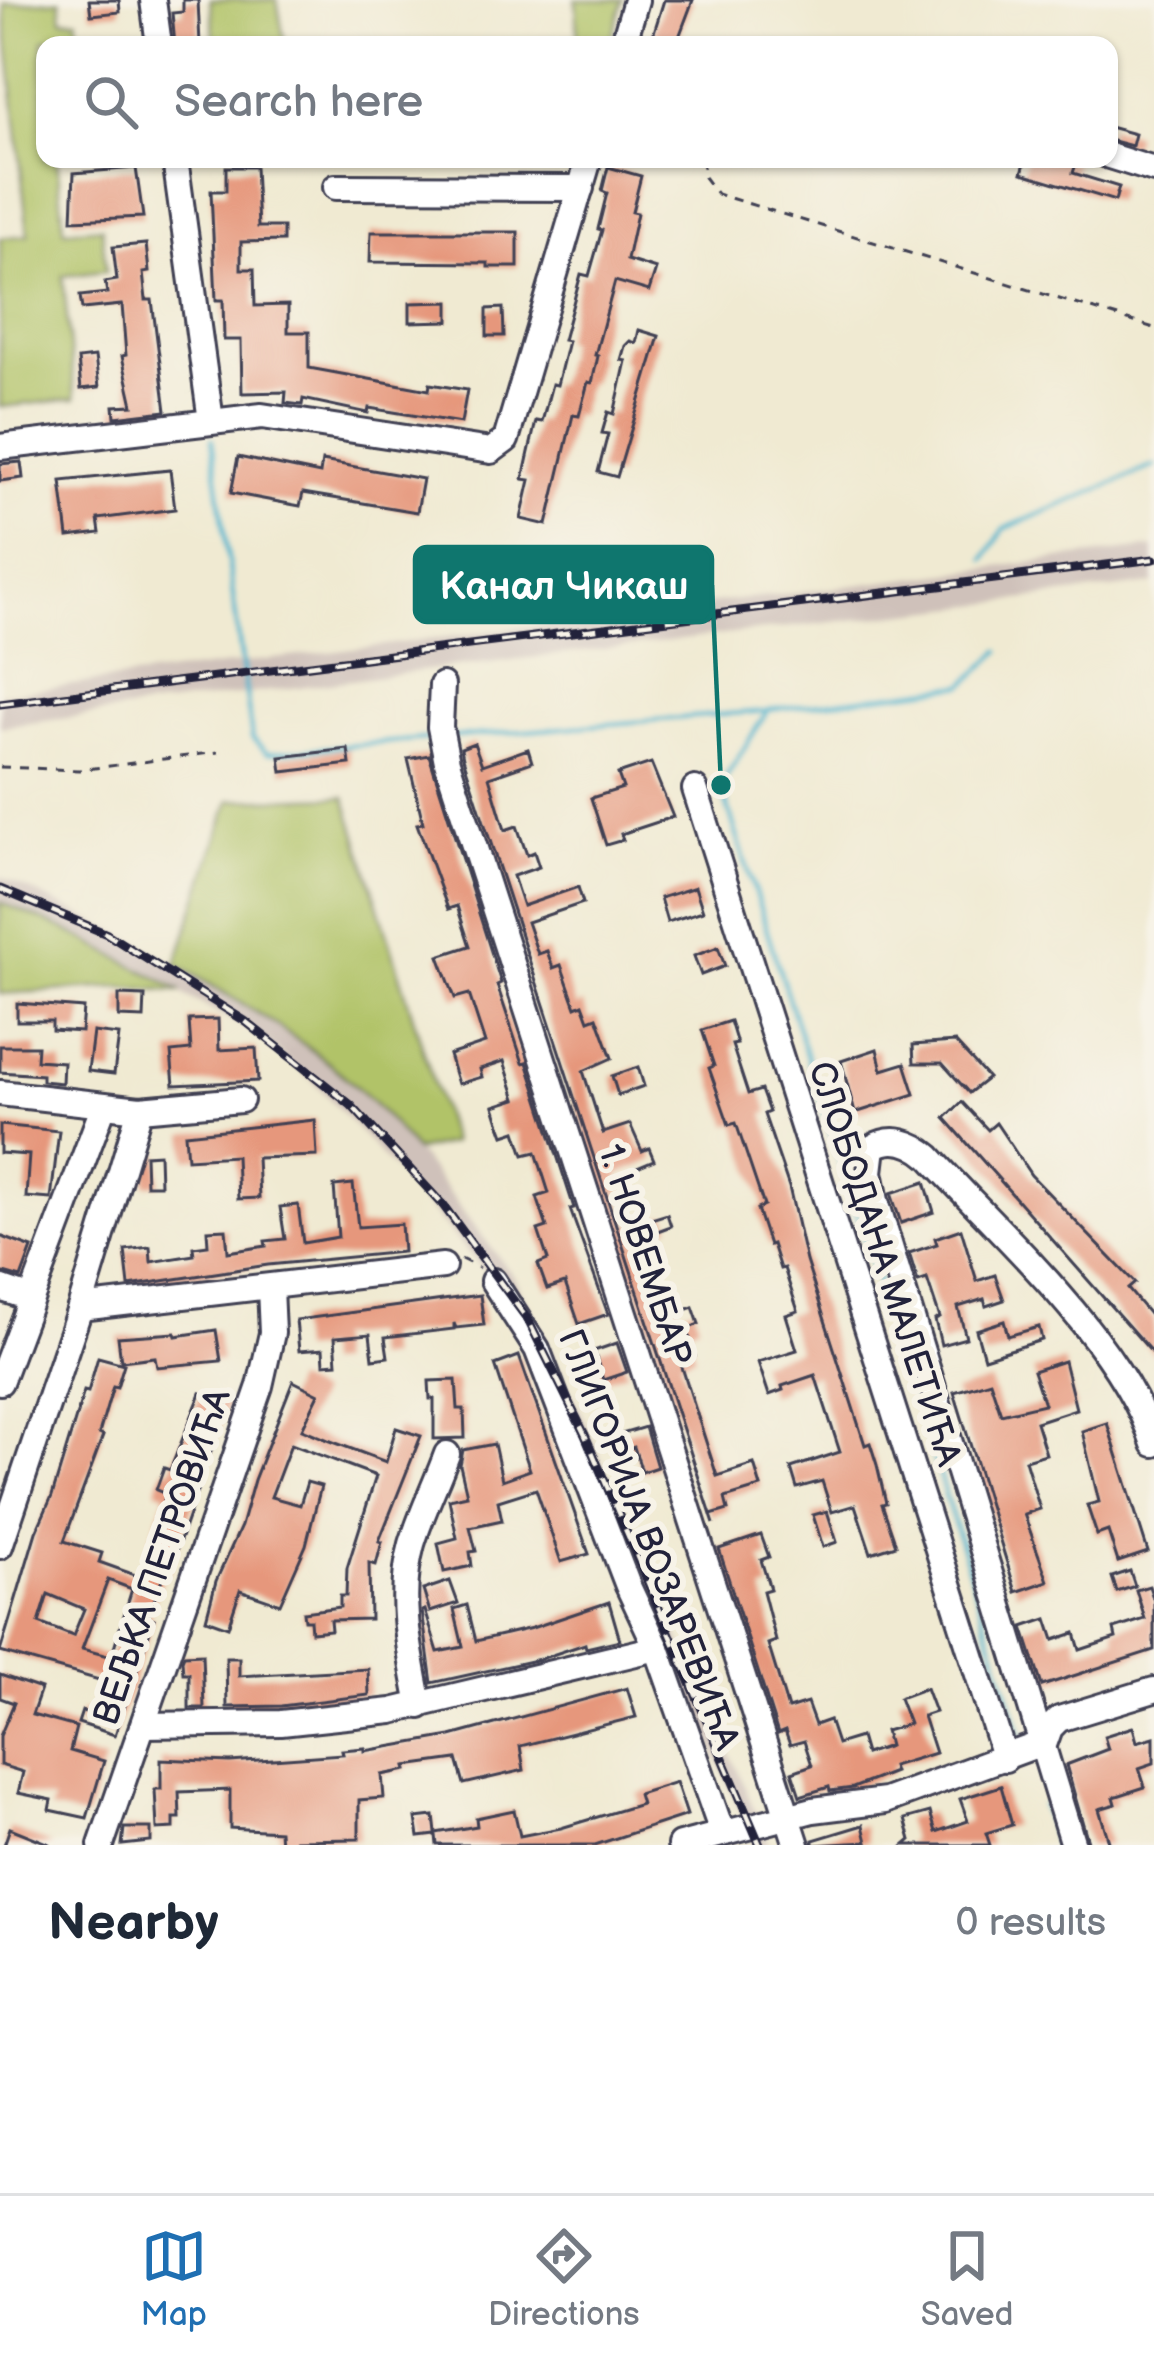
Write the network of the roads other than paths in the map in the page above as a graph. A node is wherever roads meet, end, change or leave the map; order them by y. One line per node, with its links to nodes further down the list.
1 (153, 0): 3 (street)
2 (636, 0): 4 (street)
3 (158, 36)
4 (626, 36)
5 (1118, 159): 8 (street)
6 (176, 168): 11 (street)
7 (587, 168): 10 (street)
8 (1154, 170)
9 (336, 187): 10 (street)
10 (581, 188): 11 (street)
11 (211, 421): 12 (street)
12 (0, 447)
13 (442, 685): 35 (street, 1. НОВЕМБАР)
14 (695, 790): 34 (street, СЛОБОДАНА МАЛЕТИЋА)
15 (0, 1093): 17 (street)
16 (242, 1100): 18 (street)
17 (104, 1105): 18 (street); 23 (street)
18 (140, 1109): 24 (street)
19 (443, 1266): 22 (street)
20 (493, 1281): 29 (street, ГЛИГОРИЈА ВОЗАРЕВИЋА)
21 (0, 1288): 23 (street)
22 (270, 1288): 24 (street); 32 (street, ВЕЉКА ПЕТРОВИЋА)
23 (28, 1298): 25 (street)
24 (80, 1308): 28 (street)
25 (0, 1382)
26 (1154, 1444): 33 (street, СЛОБОДАНА МАЛЕТИЋА)
27 (447, 1454): 31 (street)
28 (0, 1546)
29 (657, 1648): 31 (street); 36 (street, ГЛИГОРИЈА ВОЗАРЕВИЋА)
30 (1154, 1690): 33 (street)
31 (420, 1706): 32 (street)
32 (144, 1726): 37 (street, ВЕЉКА ПЕТРОВИЋА)
33 (1040, 1744): 34 (street); 40 (street, СЛОБОДАНА МАЛЕТИЋА)
34 (1007, 1758): 35 (street)
35 (788, 1816): 36 (street); 39 (street, 1. НОВЕМБАР)
36 (738, 1835): 38 (street)
37 (101, 1845)
38 (680, 1845)
39 (797, 1845)
40 (1073, 1845)

